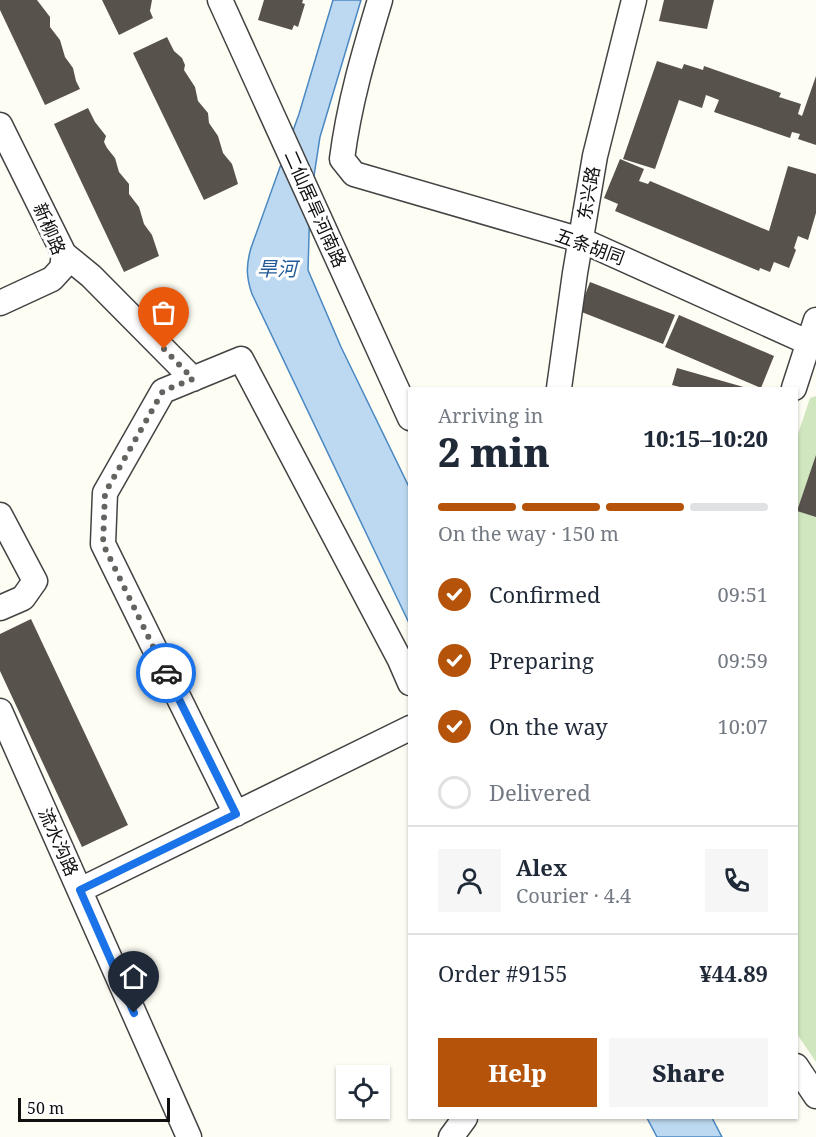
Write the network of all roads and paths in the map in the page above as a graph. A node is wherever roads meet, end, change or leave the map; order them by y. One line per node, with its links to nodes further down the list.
1 (220, 0): 12 (street, 二仙居旱河南路)
2 (380, 0): 5 (street, 五条胡同)
3 (634, 0): 5 (street, 东兴路)
4 (0, 125): 6 (street, 新柳路)
5 (580, 240): 8 (street, 五条胡同); 10 (street, 东兴路)
6 (64, 254): 7 (street, 新柳路); 9 (street)
7 (0, 303)
8 (814, 336): 11 (street)
9 (193, 379): 15 (street); 18 (street)
10 (559, 387)
11 (794, 387)
12 (408, 414)
13 (0, 515): 14 (street)
14 (0, 608)
15 (408, 678)
16 (0, 711): 19 (street, 流水沟路)
17 (408, 730): 18 (street)
18 (236, 814): 19 (street)
19 (80, 890): 23 (street, 流水沟路)
20 (798, 1069): 21 (street)
21 (816, 1096)
22 (464, 1119): 24 (street)
23 (189, 1137)
24 (451, 1137)

